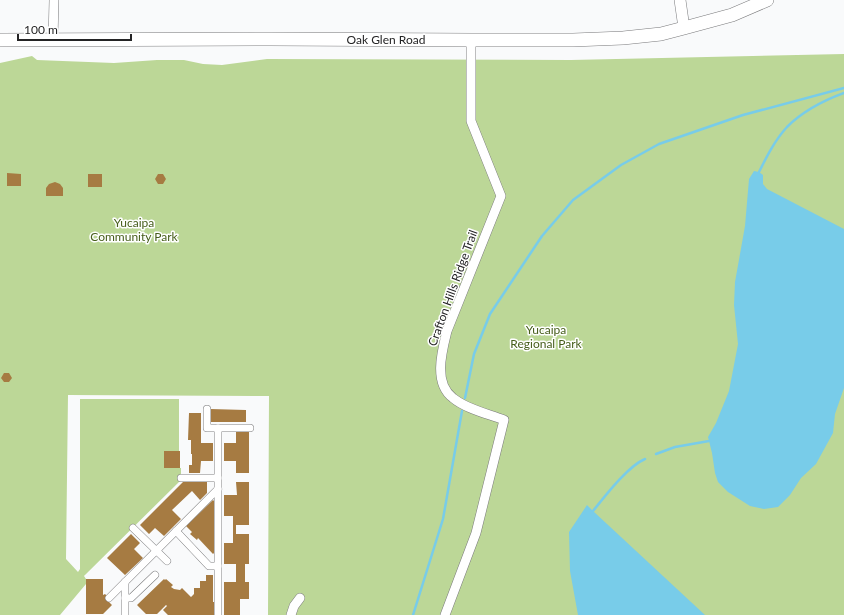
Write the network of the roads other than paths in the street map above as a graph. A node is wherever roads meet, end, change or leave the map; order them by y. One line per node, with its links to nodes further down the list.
1 (54, 0): 6 (street)
2 (680, 0): 4 (street)
3 (767, 0): 4 (main road, Oak Glen Road)
4 (684, 28): 7 (main road, Oak Glen Road)
5 (0, 40): 6 (main road, Oak Glen Road)
6 (53, 40): 7 (main road, Oak Glen Road)
7 (471, 40): 27 (street, Crafton Hills Ridge Trail)
8 (207, 408): 9 (street)
9 (218, 428): 10 (street); 12 (street)
10 (250, 428)
11 (181, 478): 12 (street)
12 (218, 478): 13 (street)
13 (218, 489): 15 (street); 18 (street)
14 (133, 528): 16 (street)
15 (176, 531): 16 (street); 18 (street)
16 (156, 551): 17 (street); 20 (street)
17 (166, 561)
18 (218, 566): 25 (street)
19 (155, 575): 22 (street)
20 (125, 582): 21 (street); 22 (street)
21 (109, 598)
22 (125, 598): 24 (street)
23 (300, 598): 26 (street)
24 (125, 615)
25 (218, 615)
26 (292, 615)
27 (445, 615)

